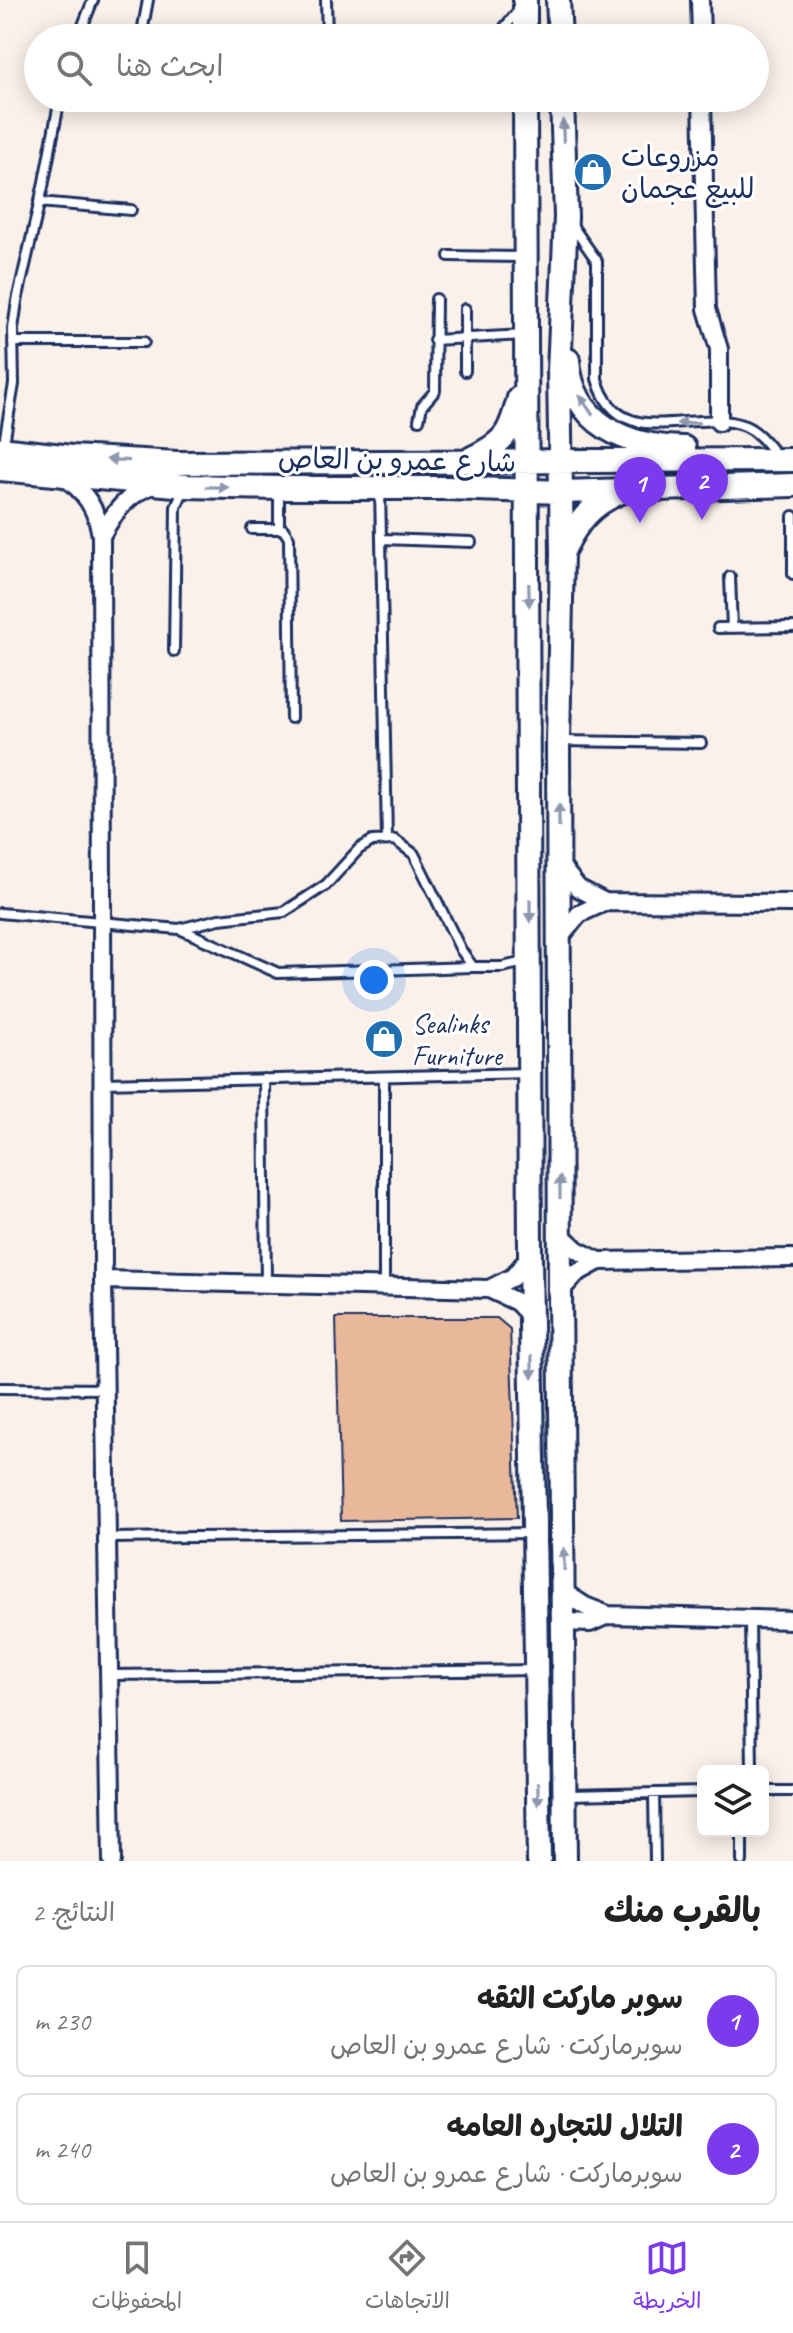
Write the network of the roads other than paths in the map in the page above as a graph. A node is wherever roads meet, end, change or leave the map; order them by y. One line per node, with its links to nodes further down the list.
1 (93, 0): 7 (lane)
2 (148, 0): 8 (lane)
3 (326, 0): 9 (lane)
4 (525, 0): 10 (lane); 11 (main road)
5 (558, 0): 12 (main road)
6 (700, 0): 13 (street)
7 (84, 24)
8 (144, 24)
9 (327, 24)
10 (509, 24)
11 (525, 24)
12 (559, 24)
13 (701, 24)
14 (57, 112): 18 (lane)
15 (525, 112): 23 (main road)
16 (562, 112): 20 (main road, one-way to 16)
17 (702, 112): 34 (street)
18 (39, 202): 19 (lane); 29 (lane)
19 (131, 210)
20 (566, 217): 21 (main road); 34 (lane, one-way to 20)
21 (565, 255): 36 (main road); 37 (main road, one-way to 21)
22 (449, 256): 23 (lane)
23 (526, 257): 26 (main road)
24 (436, 299): 28 (lane)
25 (465, 309): 27 (lane)
26 (526, 335): 27 (lane); 31 (main road)
27 (465, 338): 28 (lane); 32 (lane)
28 (434, 340): 33 (lane)
29 (13, 342): 30 (lane); 35 (lane)
30 (144, 342)
31 (526, 365): 38 (main road); 39 (main road)
32 (465, 371)
33 (419, 420)
34 (719, 422): 37 (lane)
35 (1, 456): 38 (main road, شارع عمرو بن العاص, one-way to 35); 40 (main road, شارع عمرو بن العاص)
36 (560, 460): 37 (main road, شارع عمرو بن العاص); 39 (main road, شارع عمرو بن العاص); 49 (main road)
37 (777, 460)
38 (466, 461): 39 (main road, شارع عمرو بن العاص)
39 (527, 461): 48 (main road)
40 (62, 476): 41 (main road, شارع عمرو بن العاص); 53 (street)
41 (157, 484): 43 (main road, شارع عمرو بن العاص); 53 (street)
42 (793, 485): 47 (main road, شارع عمرو بن العاص)
43 (186, 486): 44 (main road, شارع عمرو بن العاص, one-way to 44); 63 (lane)
44 (279, 488): 46 (main road, شارع عمرو بن العاص); 51 (lane)
45 (469, 488): 46 (main road, شارع عمرو بن العاص); 48 (main road, شارع عمرو بن العاص); 55 (main road)
46 (380, 489): 54 (lane)
47 (628, 489): 49 (main road, شارع عمرو بن العاص); 57 (main road)
48 (528, 491): 49 (main road, شارع عمرو بن العاص); 55 (main road)
49 (562, 492): 57 (main road)
50 (793, 516): 58 (lane)
51 (279, 528): 52 (lane); 64 (lane)
52 (252, 529)
53 (101, 536): 72 (street)
54 (381, 539): 56 (lane); 67 (lane)
55 (527, 540): 75 (main road, one-way to 75)
56 (471, 542)
57 (562, 554): 65 (main road)
58 (793, 574)
59 (730, 577): 62 (lane)
60 (793, 627): 62 (lane)
61 (718, 628): 62 (lane)
62 (732, 628)
63 (174, 651)
64 (291, 718)
65 (558, 741): 66 (lane); 68 (main road, one-way to 65)
66 (701, 743)
67 (387, 839): 73 (lane); 76 (lane)
68 (559, 864): 69 (street); 74 (main road)
69 (605, 902): 70 (street); 74 (street)
70 (793, 903)
71 (0, 913): 72 (lane)
72 (101, 920): 73 (lane); 80 (street)
73 (179, 929): 76 (lane)
74 (561, 936): 81 (main road, one-way to 74)
75 (530, 961): 76 (lane); 77 (main road)
76 (473, 967)
77 (530, 1073): 78 (lane); 82 (main road)
78 (384, 1077): 79 (lane); 87 (lane)
79 (264, 1079): 80 (lane); 86 (lane)
80 (102, 1083): 85 (street)
81 (560, 1234): 84 (street); 89 (main road)
82 (530, 1256): 88 (street); 90 (main road)
83 (793, 1258): 84 (street)
84 (599, 1261): 89 (street)
85 (103, 1280): 86 (street); 92 (street)
86 (266, 1284): 87 (street)
87 (384, 1286): 88 (street)
88 (489, 1289): 90 (street)
89 (560, 1291): 95 (main road, one-way to 89)
90 (531, 1317): 93 (main road, one-way to 93)
91 (0, 1388): 92 (lane)
92 (104, 1389): 94 (street)
93 (535, 1533): 94 (lane); 99 (main road); 100 (main road)
94 (107, 1538): 101 (street)
95 (565, 1593): 96 (street); 99 (main road)
96 (608, 1615): 97 (street); 99 (street)
97 (750, 1619): 98 (street); 102 (lane)
98 (793, 1620)
99 (565, 1622): 103 (main road)
100 (537, 1670): 101 (lane); 103 (main road); 110 (main road, one-way to 110)
101 (109, 1675): 109 (street)
102 (752, 1765)
103 (564, 1791): 107 (lane); 111 (main road)
104 (769, 1791): 105 (lane)
105 (793, 1791)
106 (697, 1792): 107 (lane)
107 (654, 1793): 112 (lane)
108 (742, 1837): 113 (lane)
109 (112, 1861)
110 (539, 1861)
111 (565, 1861)
112 (655, 1861)
113 (742, 1861)

